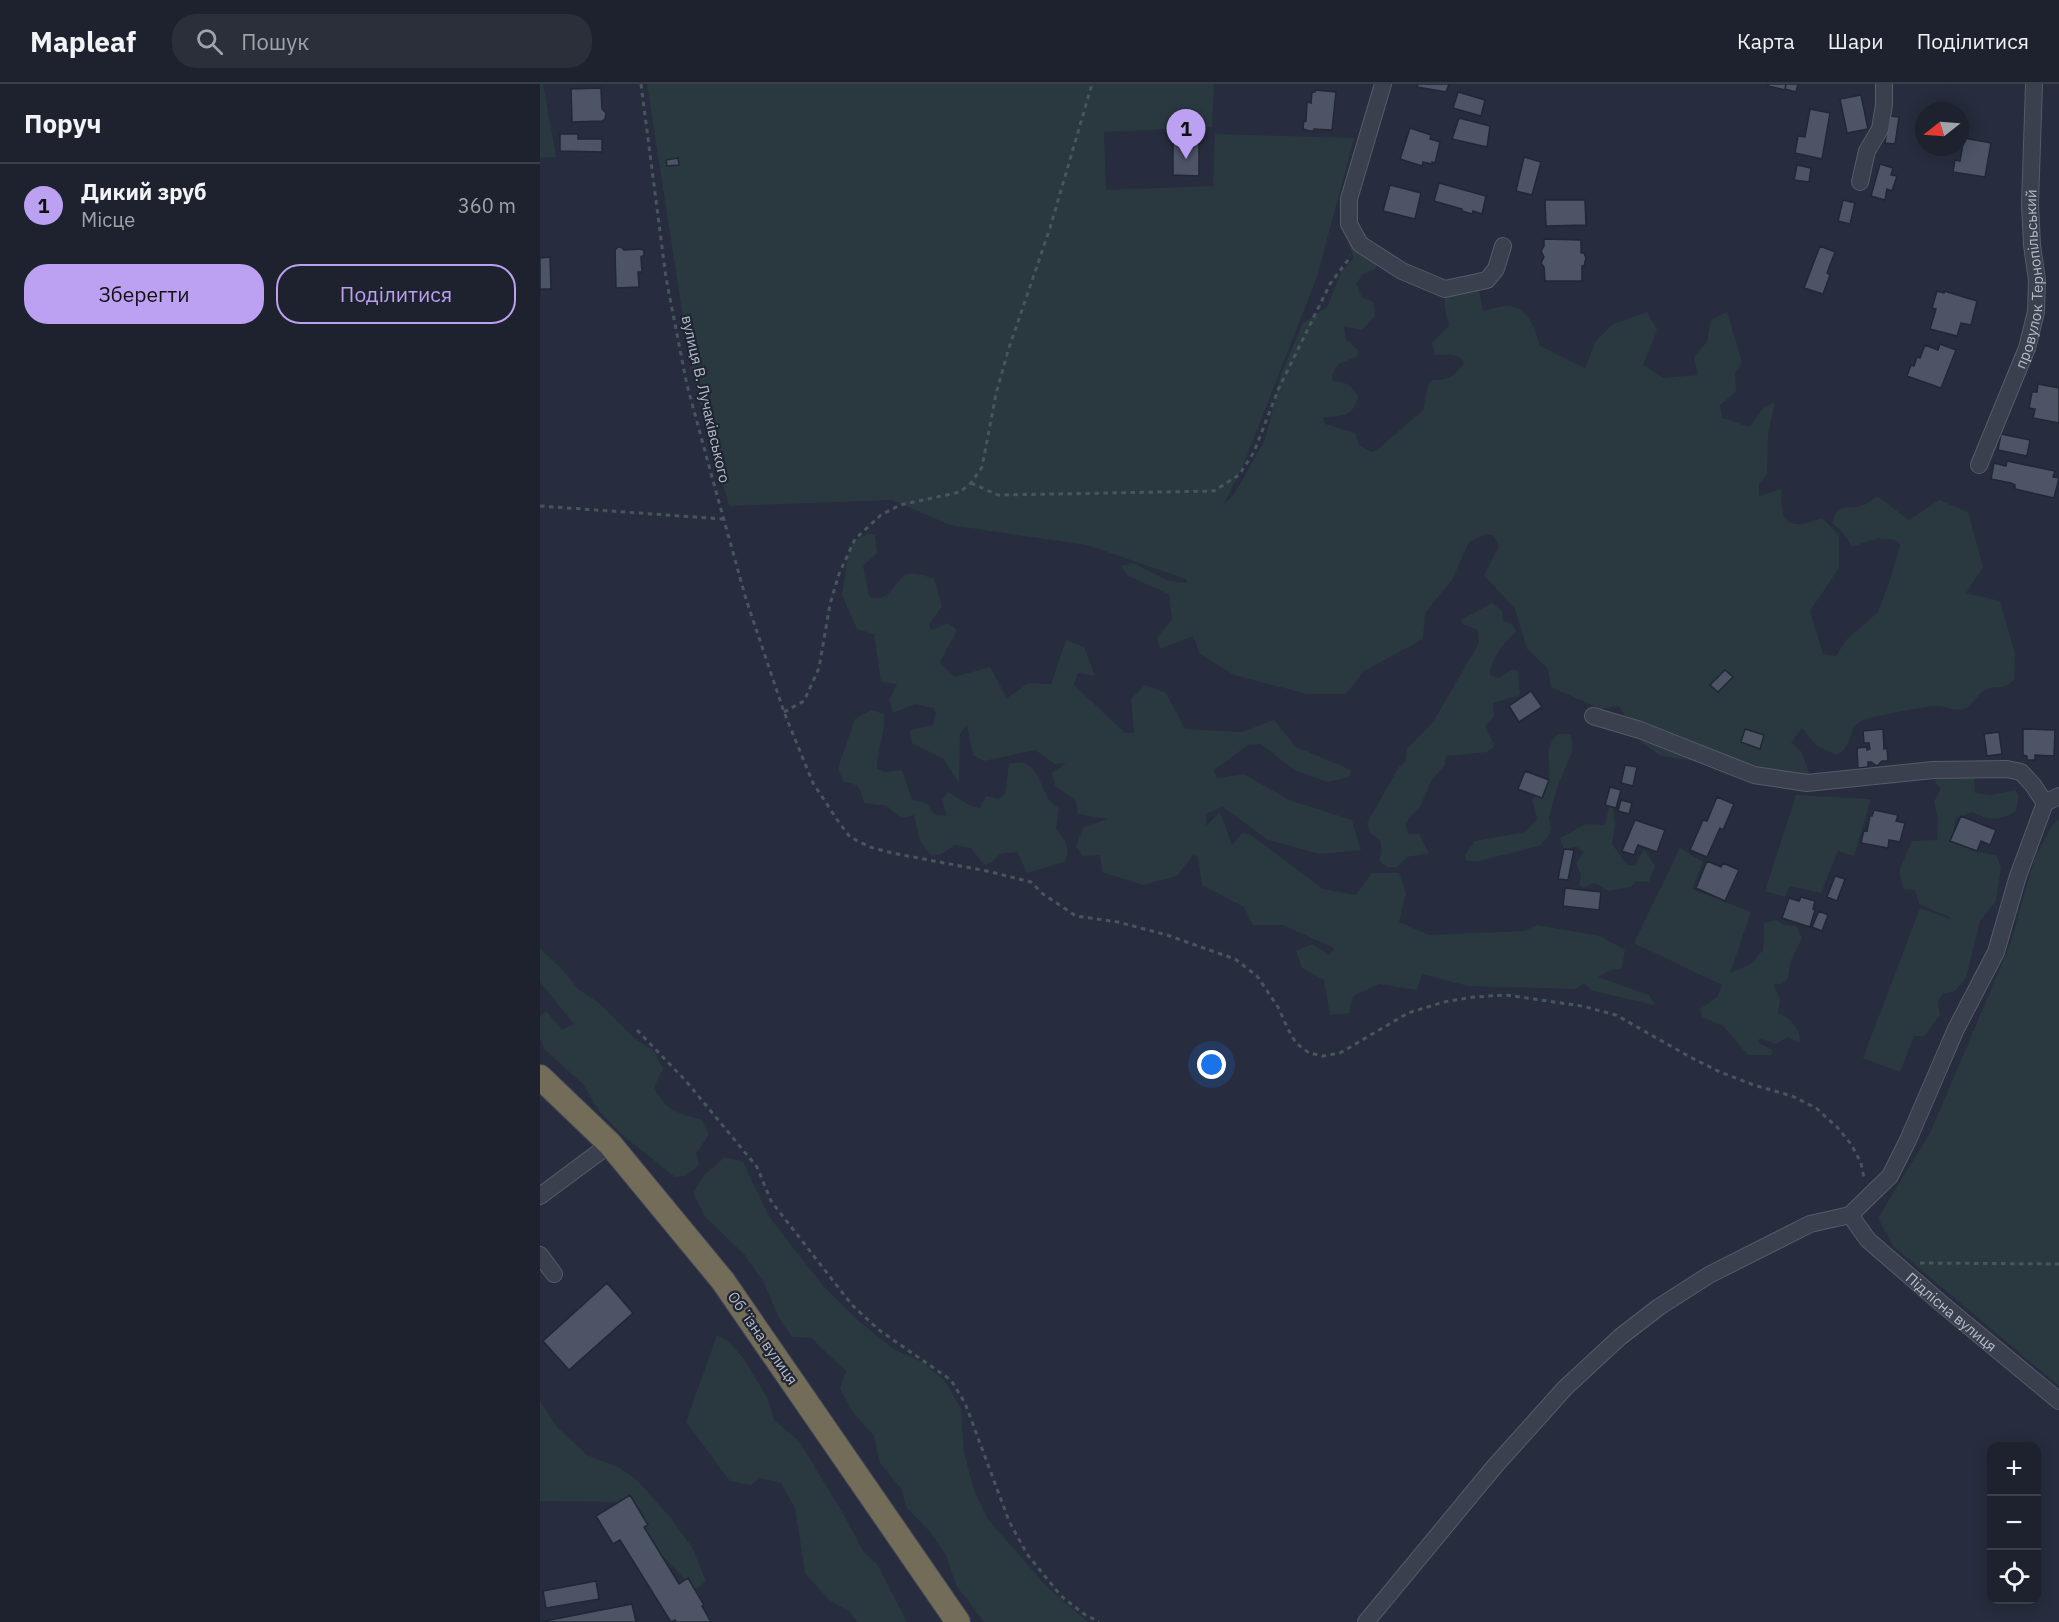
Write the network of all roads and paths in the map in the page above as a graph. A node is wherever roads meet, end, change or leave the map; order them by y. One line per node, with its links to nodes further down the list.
1 (641, 84): 12 (path, вулиця В. Лучаківського)
2 (1092, 84): 10 (path)
3 (1383, 84): 7 (street)
4 (1884, 84): 6 (street)
5 (2034, 84): 9 (street, провулок Тернопільський)
6 (1860, 182)
7 (1360, 244): 8 (street); 10 (path)
8 (1503, 246)
9 (1979, 465)
10 (971, 483): 13 (path)
11 (540, 506): 12 (path)
12 (723, 519): 13 (path, вулиця В. Лучаківського)
13 (784, 712): 19 (path, вулиця В. Лучаківського)
14 (1593, 716): 15 (street)
15 (2052, 800): 21 (street)
16 (637, 1030): 28 (path)
17 (540, 1077): 18 (highway, Обʼїзна вулиця)
18 (610, 1144): 20 (street); 27 (highway, Обʼїзна вулиця)
19 (1866, 1185)
20 (540, 1196)
21 (1850, 1215): 24 (street, Підлісна вулиця); 29 (street)
22 (540, 1255): 25 (street)
23 (2059, 1264): 24 (path)
24 (1900, 1268): 26 (street, Підлісна вулиця)
25 (555, 1274)
26 (2059, 1401)
27 (952, 1617)
28 (1099, 1622)
29 (1366, 1622)

